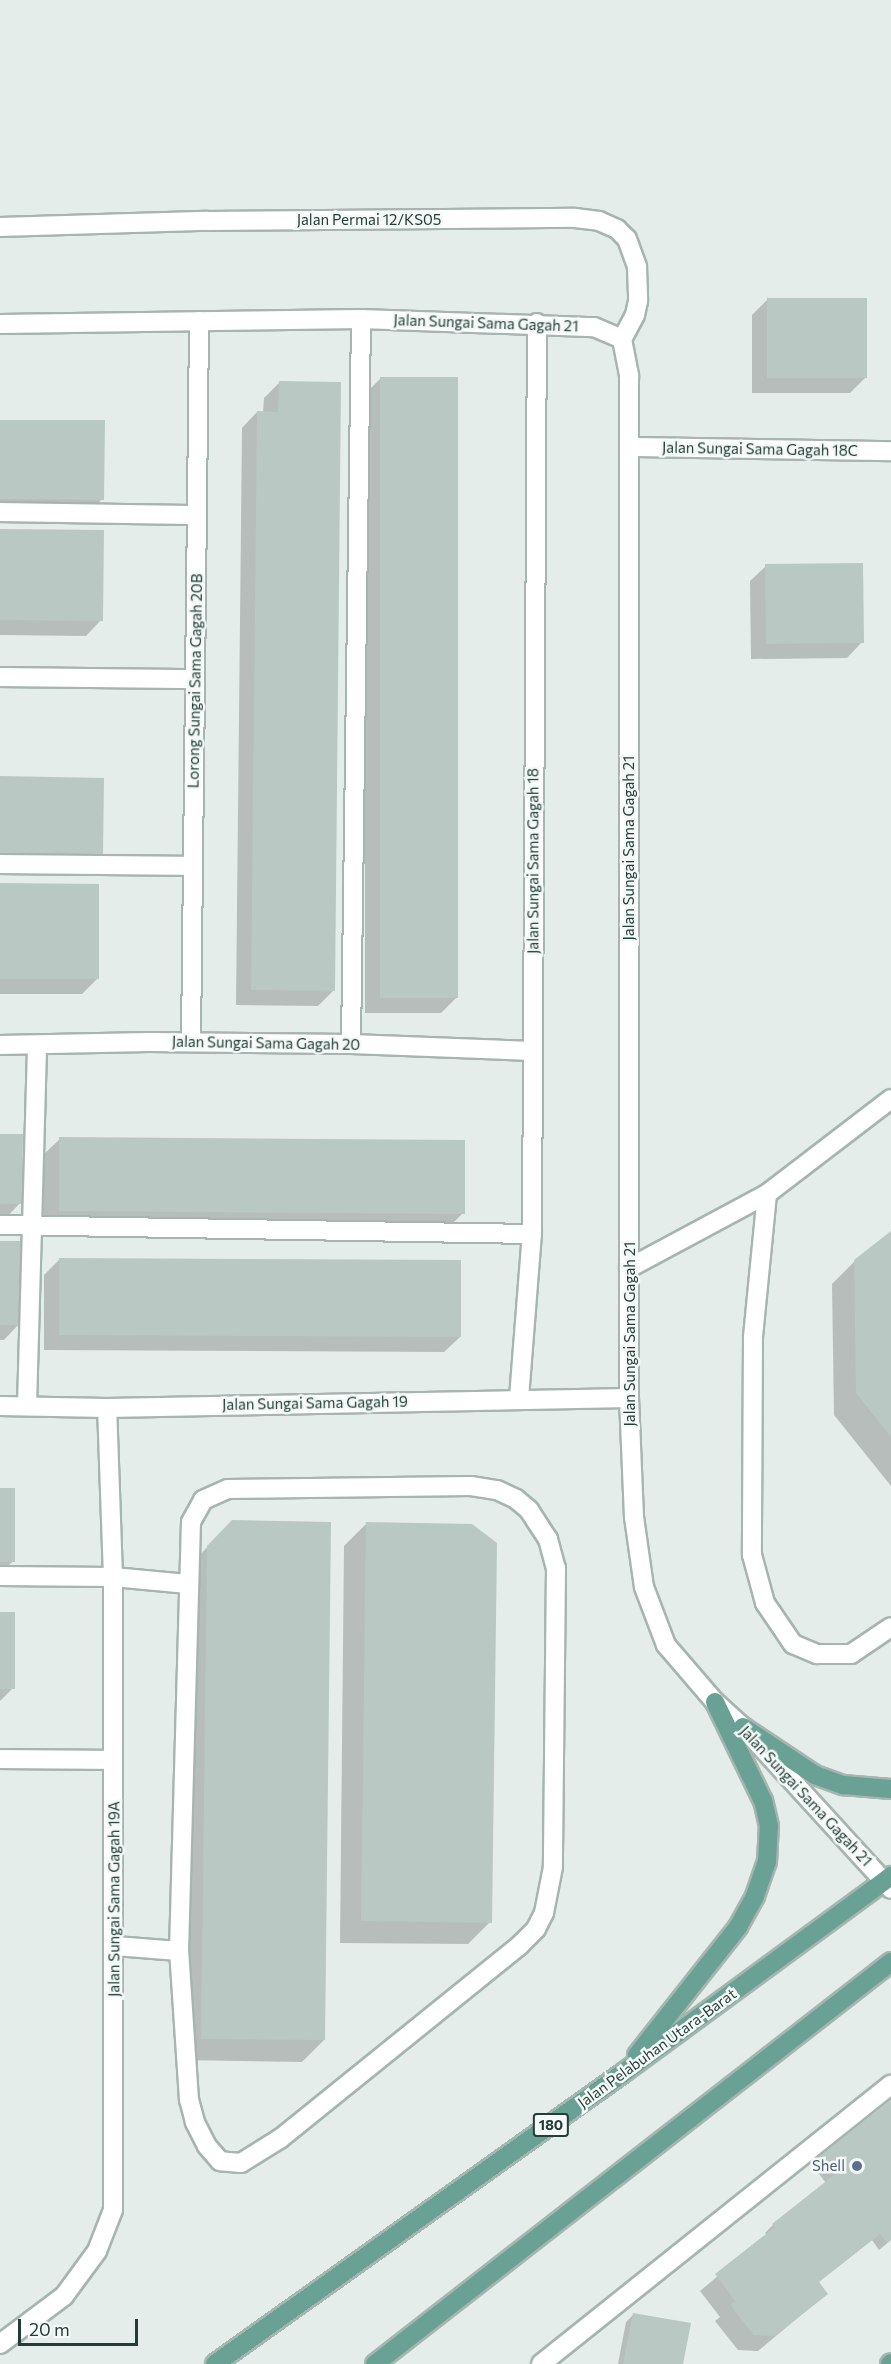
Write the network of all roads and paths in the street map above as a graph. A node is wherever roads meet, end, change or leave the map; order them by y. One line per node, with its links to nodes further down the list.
1 (0, 227): 6 (street, Jalan Permai 12/KS05)
2 (361, 319): 3 (street, Jalan Sungai Sama Gagah 21); 4 (street, Jalan Sungai Sama Gagah 21); 16 (street)
3 (199, 321): 5 (street, Jalan Sungai Sama Gagah 21); 10 (street, Lorong Sungai Sama Gagah 20B)
4 (537, 323): 6 (street, Jalan Sungai Sama Gagah 21); 19 (street, Jalan Sungai Sama Gagah 18)
5 (0, 324)
6 (622, 339): 7 (street, Jalan Sungai Sama Gagah 21)
7 (628, 447): 8 (street, Jalan Sungai Sama Gagah 18C); 25 (street, Jalan Sungai Sama Gagah 21)
8 (891, 451)
9 (0, 512): 10 (street)
10 (196, 515): 12 (street, Lorong Sungai Sama Gagah 20B)
11 (0, 677): 12 (street)
12 (195, 679): 14 (street, Lorong Sungai Sama Gagah 20B)
13 (0, 864): 14 (street)
14 (193, 866): 15 (street, Lorong Sungai Sama Gagah 20B)
15 (191, 1042): 16 (street, Jalan Sungai Sama Gagah 20); 18 (street, Jalan Sungai Sama Gagah 20)
16 (351, 1044): 19 (street, Jalan Sungai Sama Gagah 20)
17 (0, 1045): 18 (street, Jalan Sungai Sama Gagah 20)
18 (37, 1045): 23 (street)
19 (532, 1051): 24 (street, Jalan Sungai Sama Gagah 18)
20 (891, 1099): 21 (street)
21 (766, 1194): 25 (street); 34 (street)
22 (0, 1225): 23 (street)
23 (32, 1226): 24 (street); 29 (street)
24 (532, 1234): 26 (street, Jalan Sungai Sama Gagah 18)
25 (629, 1268): 27 (street, Jalan Sungai Sama Gagah 21)
26 (519, 1398): 27 (street, Jalan Sungai Sama Gagah 19); 30 (street, Jalan Sungai Sama Gagah 19)
27 (629, 1398): 35 (street, Jalan Sungai Sama Gagah 21)
28 (0, 1406): 29 (street, Jalan Sungai Sama Gagah 19)
29 (27, 1406): 30 (street, Jalan Sungai Sama Gagah 19)
30 (106, 1408): 32 (street, Jalan Sungai Sama Gagah 19A)
31 (0, 1576): 32 (street)
32 (112, 1577): 33 (street); 38 (street, Jalan Sungai Sama Gagah 19A)
33 (188, 1584): 42 (street); 42 (street)
34 (891, 1627)
35 (714, 1702): 36 (street, Jalan Sungai Sama Gagah 21); 44 (main road)
36 (743, 1727): 39 (main road); 40 (street, Jalan Sungai Sama Gagah 21)
37 (0, 1759): 38 (street)
38 (113, 1760): 41 (street, Jalan Sungai Sama Gagah 19A)
39 (891, 1789)
40 (889, 1882): 44 (main road, Jalan Pelabuhan Utara-Barat / 180)
41 (115, 1946): 42 (street); 46 (street, Jalan Sungai Sama Gagah 19A)
42 (179, 1951)
43 (891, 1962): 48 (main road)
44 (623, 2073): 47 (main road, Jalan Pelabuhan Utara-Barat / 180)
45 (891, 2085): 49 (street)
46 (0, 2344)
47 (215, 2364)
48 (375, 2364)
49 (541, 2364)

